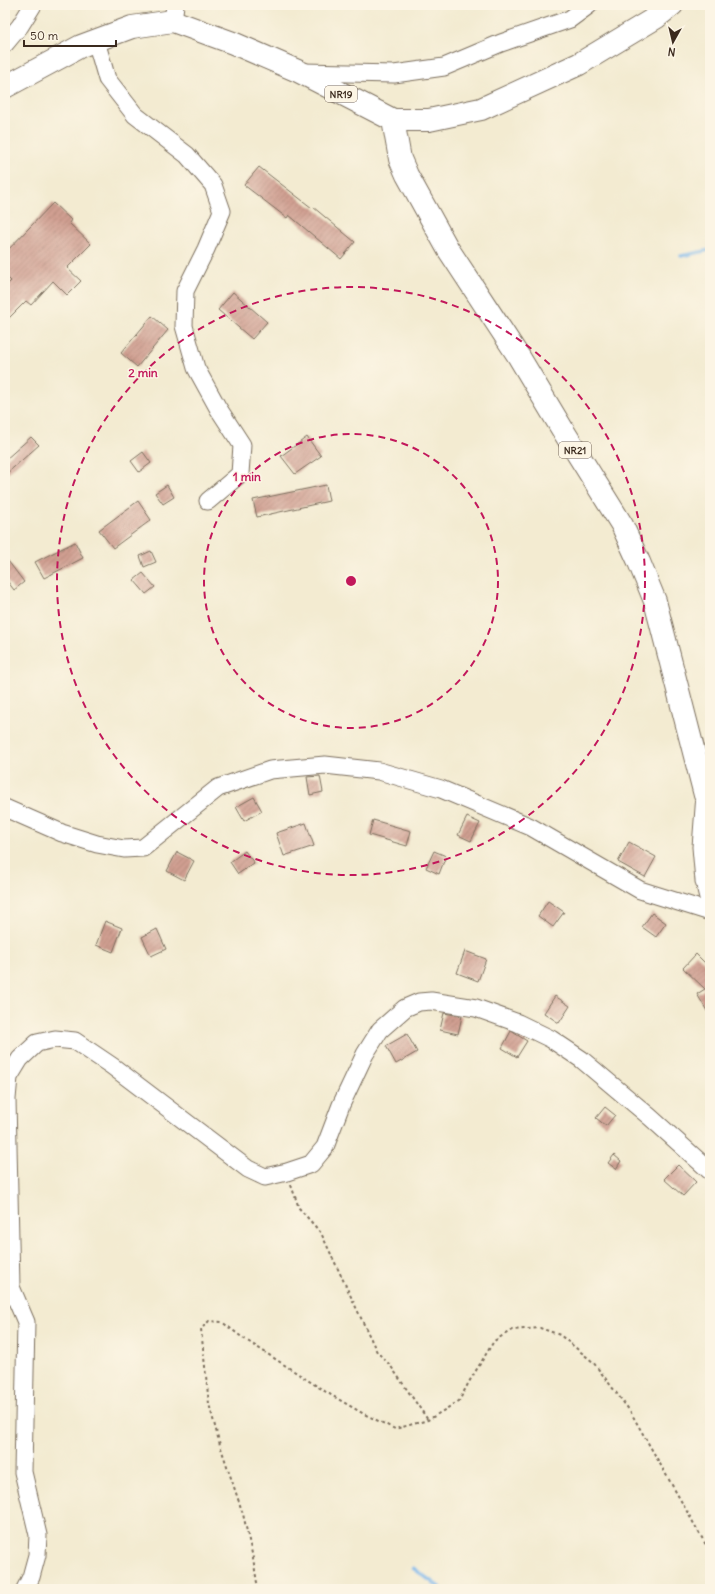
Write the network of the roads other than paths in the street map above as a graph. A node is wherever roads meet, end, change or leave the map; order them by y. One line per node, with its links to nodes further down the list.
1 (34, 5): 6 (street)
2 (588, 5): 7 (street)
3 (672, 5): 9 (main road, NR19)
4 (174, 13): 5 (main road, NR19); 7 (main road, NR19)
5 (96, 40): 8 (main road, NR19); 10 (street)
6 (5, 44)
7 (300, 72): 9 (main road, NR19)
8 (5, 87)
9 (393, 120): 11 (main road, NR21)
10 (208, 501)
11 (707, 798): 13 (street)
12 (5, 808): 14 (street)
13 (710, 906)
14 (710, 912)
15 (710, 1171): 16 (street)
16 (25, 1589)

